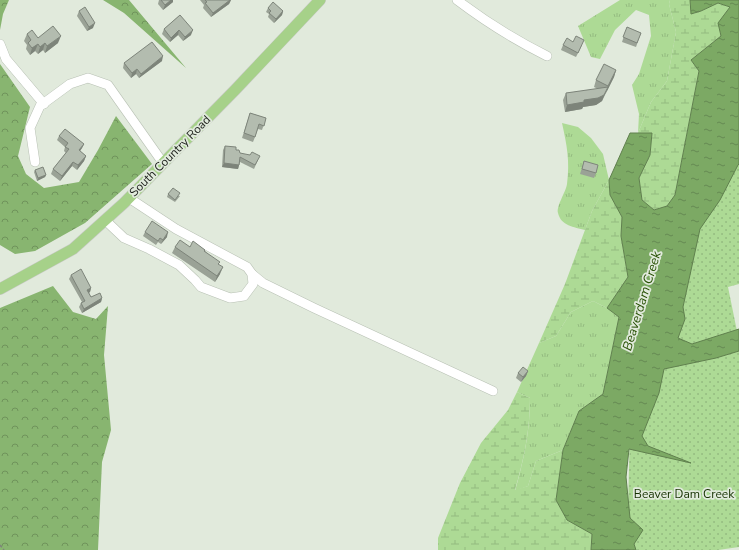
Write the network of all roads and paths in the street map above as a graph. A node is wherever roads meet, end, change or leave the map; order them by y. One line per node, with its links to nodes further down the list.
1 (320, 0): 7 (main road, South Country Road)
2 (457, 0): 4 (lane)
3 (0, 44): 5 (lane)
4 (547, 56)
5 (44, 104): 6 (lane); 7 (lane)
6 (35, 162)
7 (163, 163): 8 (main road, South Country Road)
8 (129, 198): 9 (main road, South Country Road); 10 (lane)
9 (105, 220): 10 (lane); 11 (main road, South Country Road)
10 (252, 274): 12 (lane)
11 (0, 289)
12 (493, 391)
13 (0, 545): 14 (path)
14 (4, 550)

